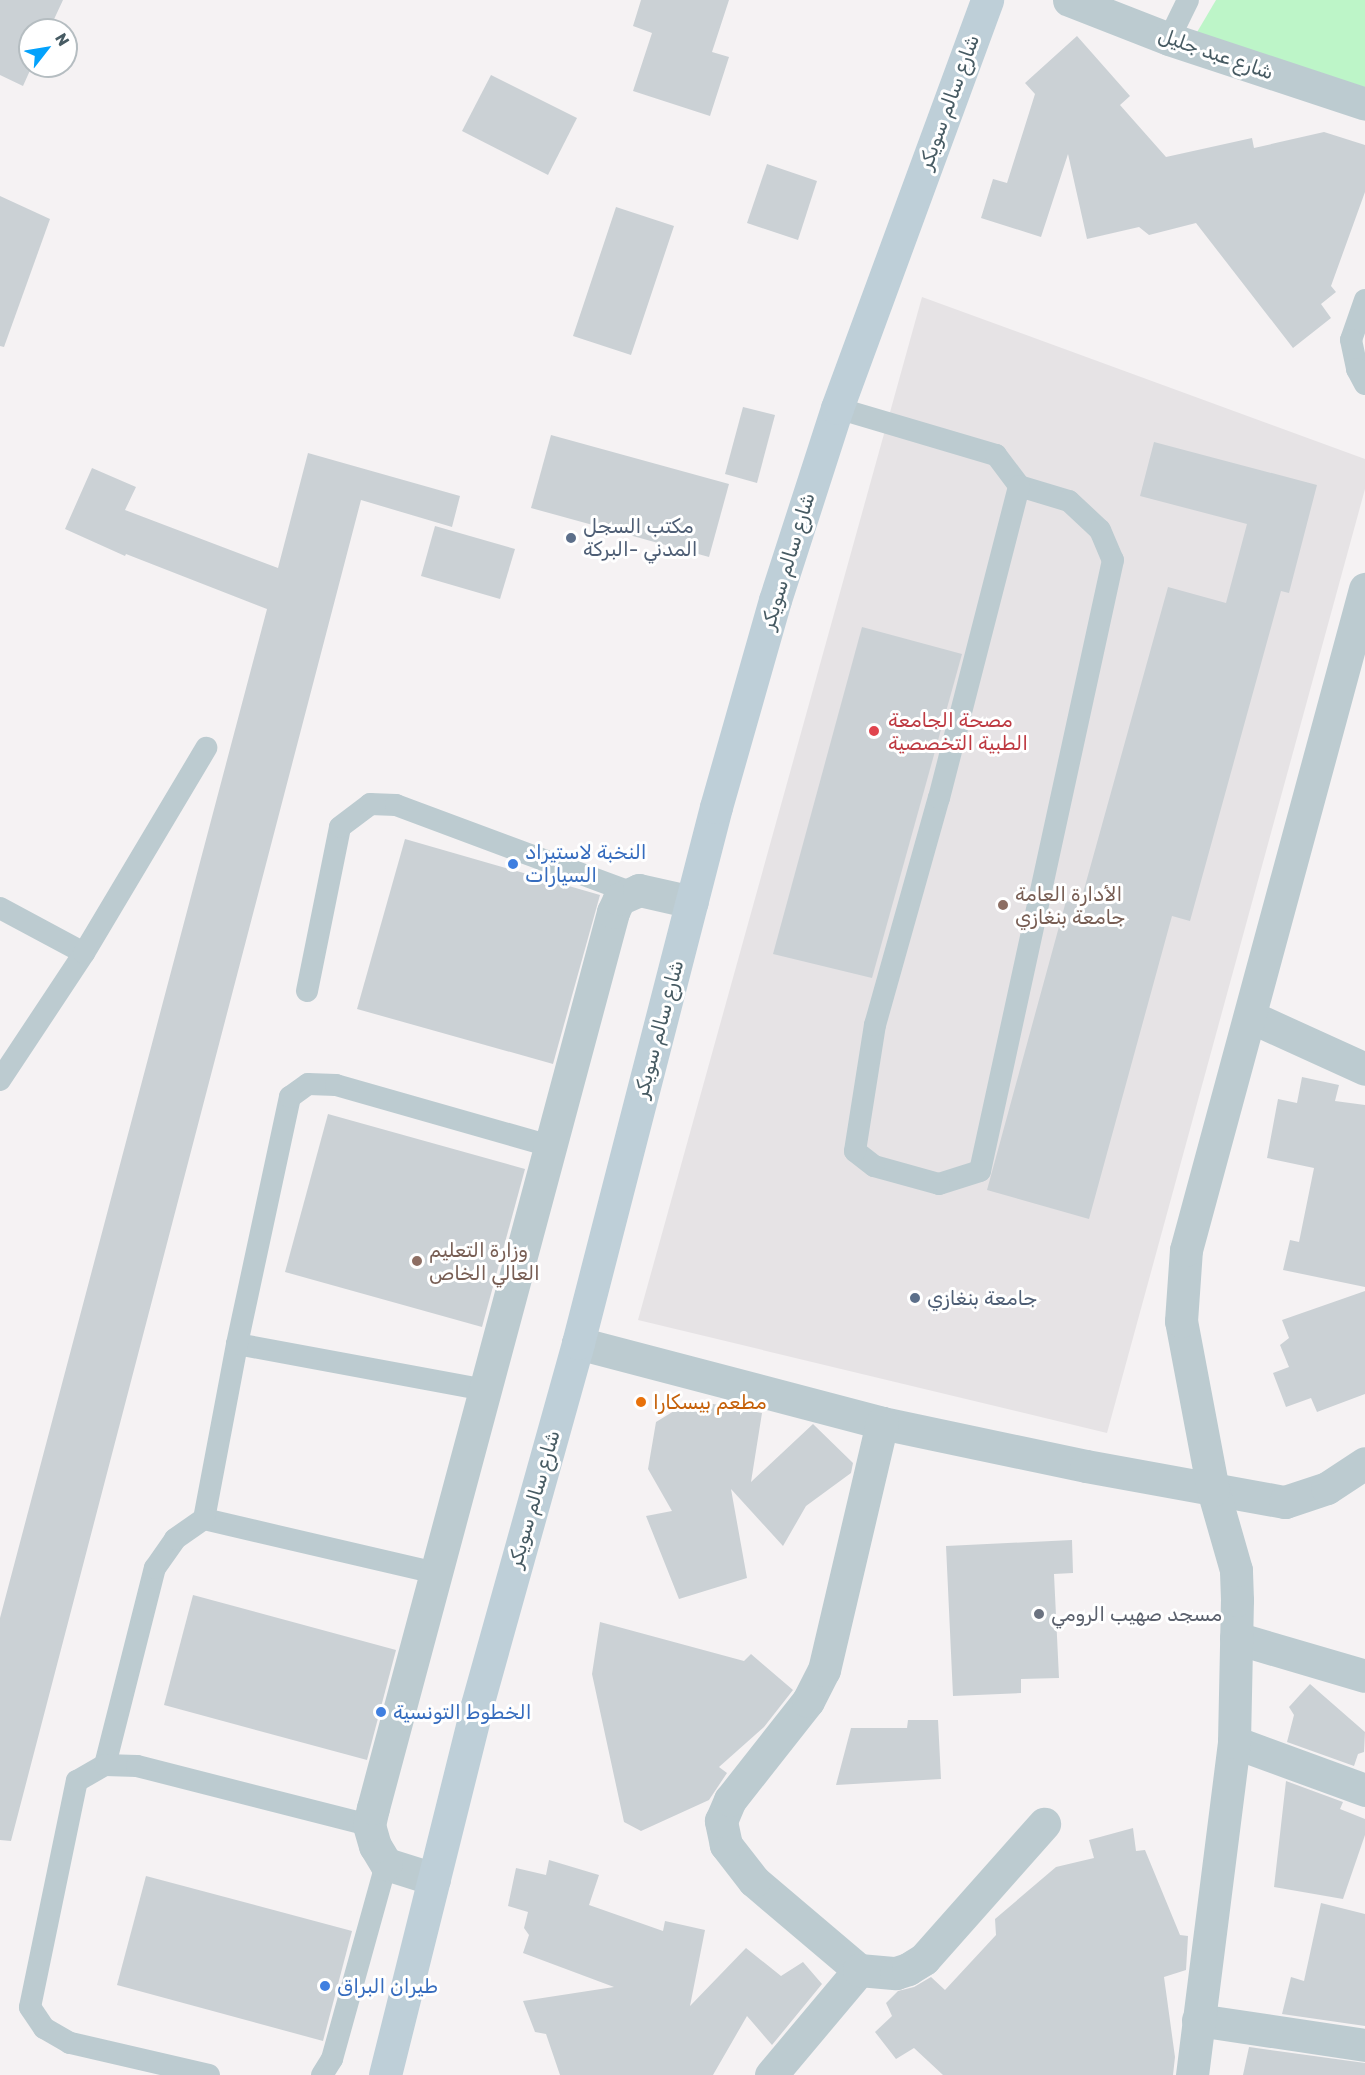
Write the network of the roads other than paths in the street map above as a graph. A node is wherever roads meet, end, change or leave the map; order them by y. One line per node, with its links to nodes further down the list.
1 (987, 0): 8 (street, شارع سالم سويكر)
2 (1069, 0): 4 (street, شارع عبد جليل)
3 (1188, 0): 4 (lane)
4 (1169, 39): 5 (street, شارع عبد جليل)
5 (1365, 104)
6 (1365, 300): 7 (lane)
7 (1365, 384)
8 (837, 408): 9 (lane); 14 (street, شارع سالم سويكر)
9 (1019, 486): 9 (lane)
10 (1365, 589): 11 (street)
11 (1358, 632): 18 (street)
12 (206, 748): 16 (lane)
13 (630, 892): 14 (street); 17 (lane); 21 (street)
14 (692, 902): 22 (street, شارع سالم سويكر)
15 (0, 908): 16 (lane)
16 (84, 953): 20 (lane)
17 (307, 991)
18 (1251, 1017): 19 (street); 27 (street)
19 (1365, 1070)
20 (0, 1080)
21 (550, 1146): 23 (lane); 24 (street)
22 (578, 1343): 25 (street); 38 (street, شارع سالم سويكر)
23 (237, 1344): 24 (lane); 28 (lane)
24 (484, 1390): 29 (street)
25 (882, 1423): 27 (street); 39 (street)
26 (1365, 1463): 27 (street)
27 (1214, 1490): 30 (street)
28 (204, 1519): 29 (lane); 33 (lane)
29 (436, 1573): 36 (street)
30 (1236, 1638): 31 (street); 32 (street)
31 (1365, 1676)
32 (1234, 1742): 34 (street); 40 (street)
33 (105, 1764): 36 (lane); 42 (lane)
34 (1365, 1790)
35 (1044, 1824): 39 (street)
36 (369, 1825): 37 (street)
37 (386, 1864): 38 (street); 43 (lane)
38 (434, 1879): 44 (street, شارع سالم سويكر)
39 (859, 1970): 45 (street)
40 (1198, 2020): 41 (street); 46 (street)
41 (1365, 2045)
42 (209, 2075)
43 (322, 2075)
44 (385, 2075)
45 (771, 2075)
46 (1192, 2075)

